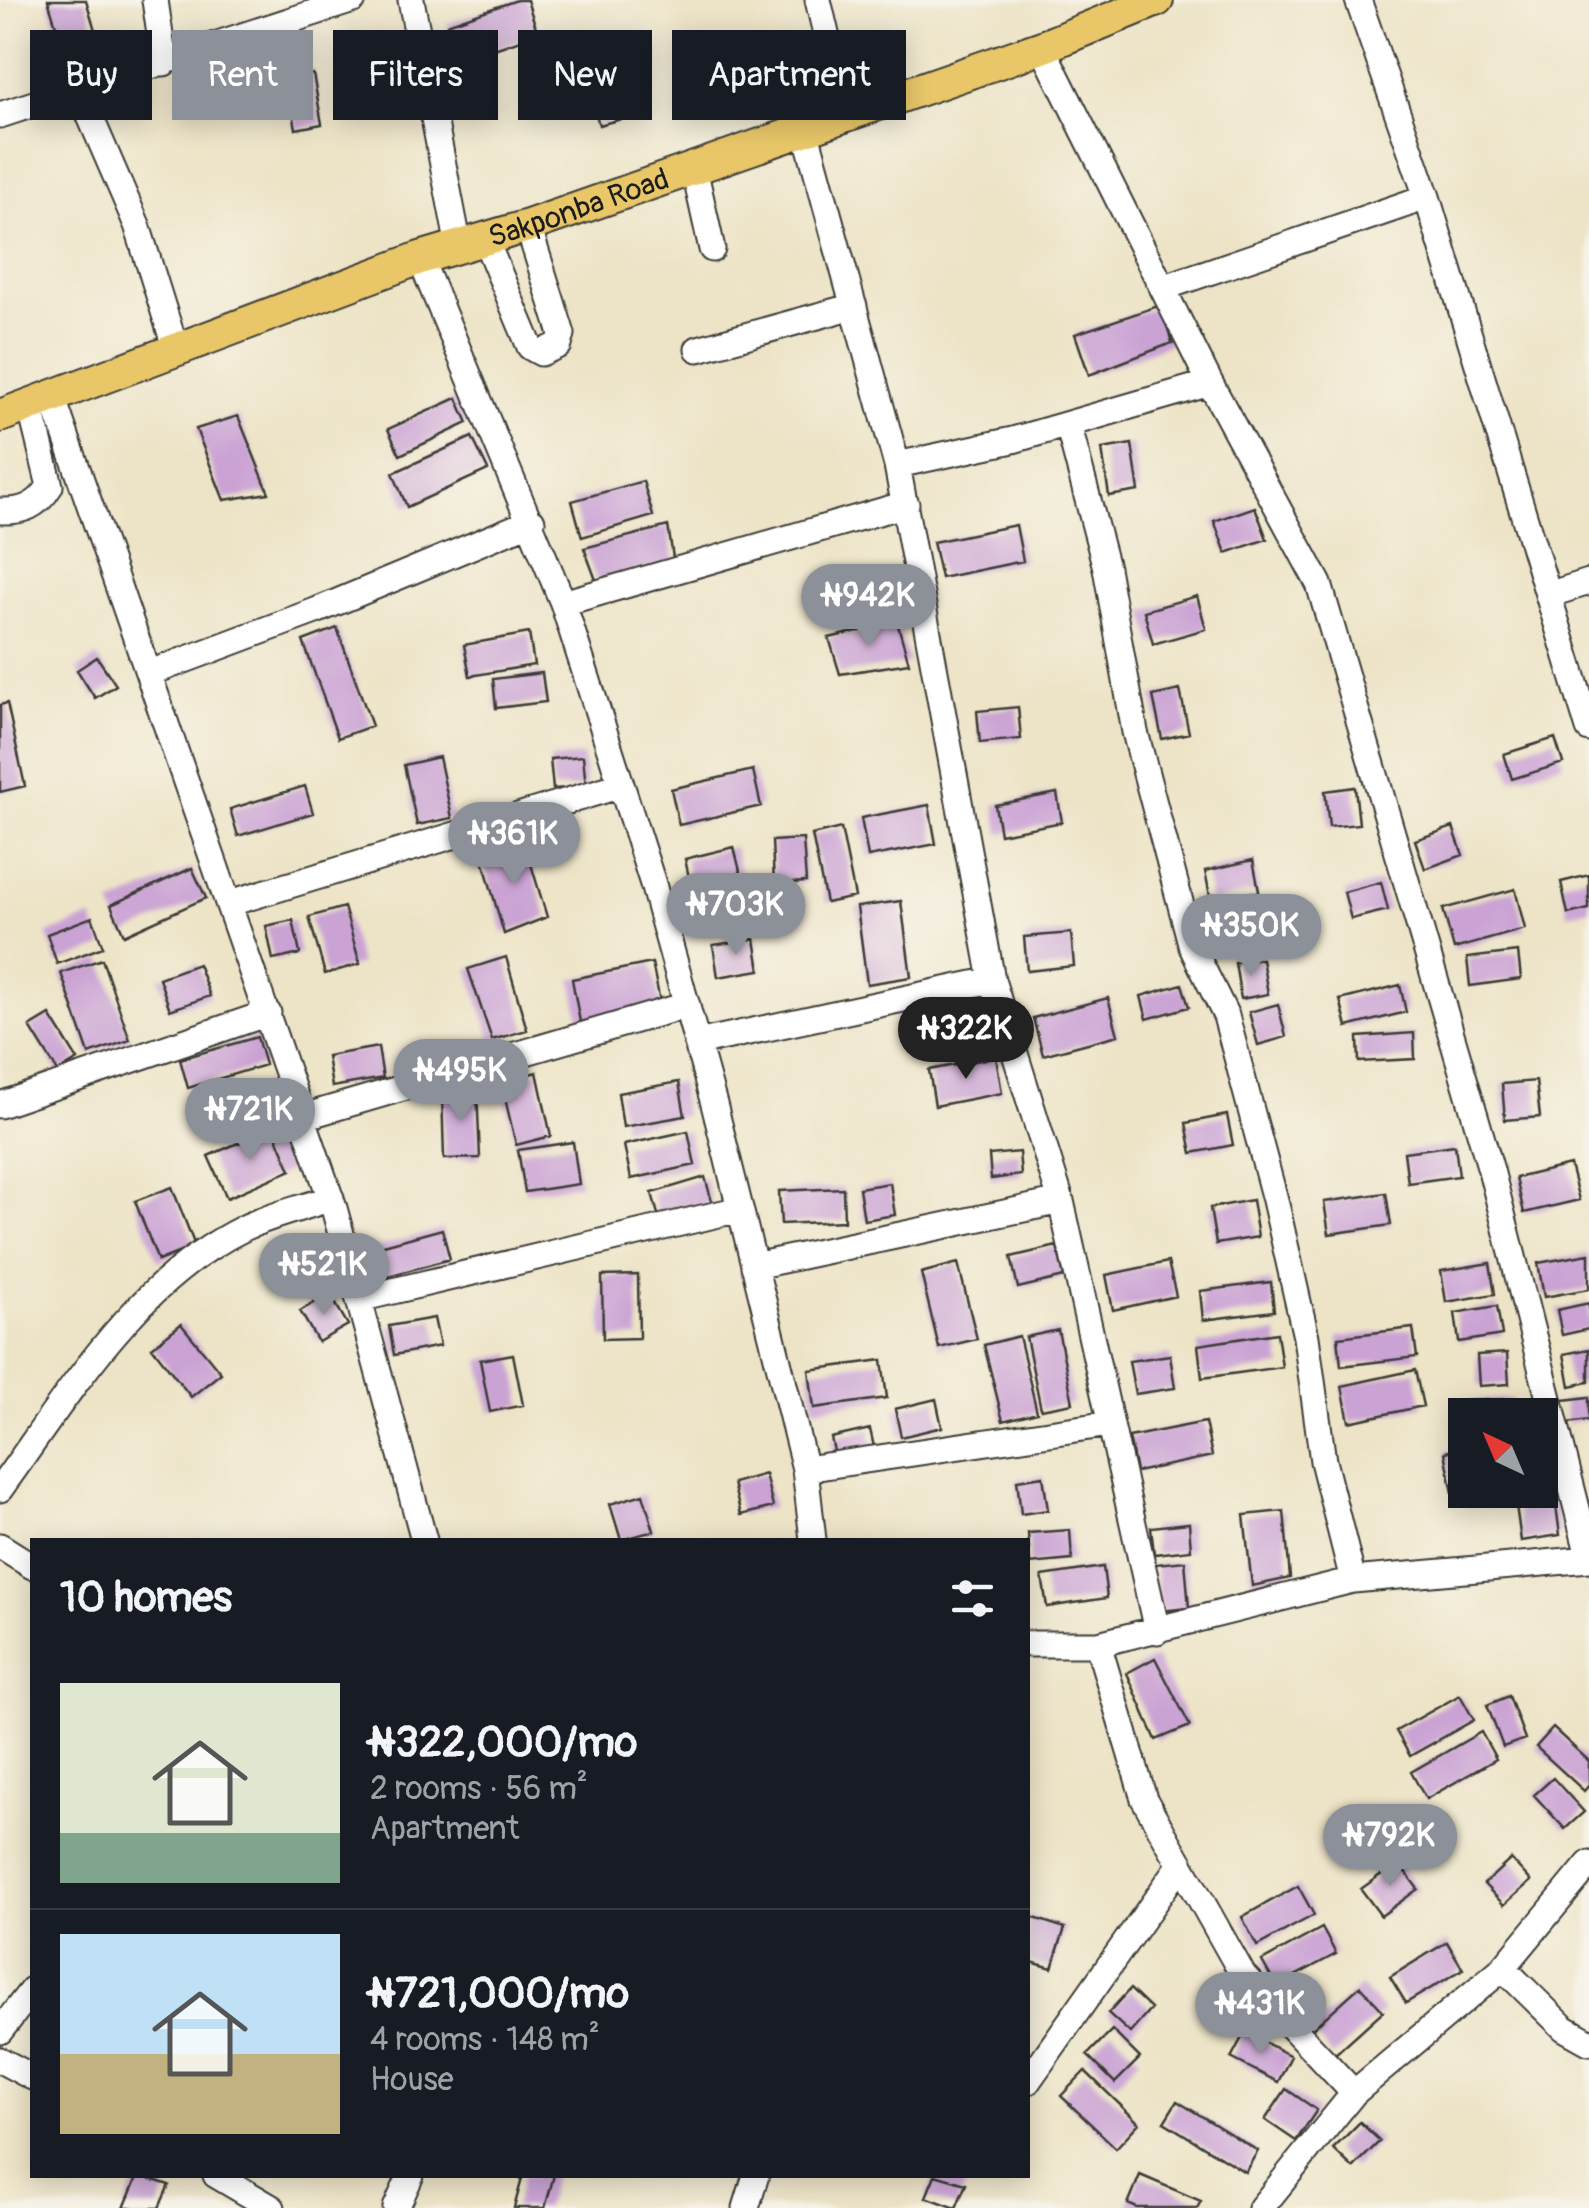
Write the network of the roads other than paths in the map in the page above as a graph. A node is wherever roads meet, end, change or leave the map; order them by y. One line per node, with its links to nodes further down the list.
1 (154, 0): 9 (street)
2 (353, 0): 9 (street)
3 (411, 0): 20 (street)
4 (818, 0): 7 (street)
5 (1358, 0): 18 (street)
6 (1150, 1): 8 (main road, Sakponba Road)
7 (825, 30)
8 (1042, 47): 11 (main road, Sakponba Road); 23 (street)
9 (164, 62): 10 (street)
10 (152, 66)
11 (906, 93)
12 (30, 106): 13 (street)
13 (0, 115)
14 (92, 120): 26 (street)
15 (829, 120): 16 (main road, Sakponba Road)
16 (805, 129): 17 (main road, Sakponba Road); 24 (street)
17 (694, 168): 19 (main road, Sakponba Road); 21 (street)
18 (1428, 197): 23 (street); 35 (street)
19 (528, 226): 20 (main road, Sakponba Road); 20 (street)
20 (472, 243): 22 (main road, Sakponba Road)
21 (712, 249)
22 (420, 258): 26 (main road, Sakponba Road); 33 (street)
23 (1164, 287): 27 (street)
24 (854, 306): 25 (street); 30 (street)
25 (698, 349)
26 (176, 350): 28 (main road, Sakponba Road)
27 (1210, 383): 29 (street); 58 (street)
28 (27, 406): 32 (street); 37 (street)
29 (1068, 424): 30 (street); 60 (street)
30 (897, 466): 31 (street)
31 (906, 504): 36 (street); 41 (street)
32 (0, 511)
33 (532, 521): 36 (street); 37 (street)
34 (1589, 582): 35 (street)
35 (1551, 594): 38 (street)
36 (562, 603): 39 (street)
37 (150, 672): 40 (street)
38 (1589, 728)
39 (621, 785): 40 (street); 42 (street)
40 (230, 903): 43 (street)
41 (992, 980): 44 (street); 48 (street)
42 (687, 1005): 44 (street); 46 (street)
43 (268, 1012): 45 (street); 46 (street)
44 (697, 1043): 49 (street)
45 (0, 1105)
46 (303, 1118): 47 (street)
47 (331, 1198): 51 (street); 54 (street)
48 (1061, 1201): 50 (street); 52 (street)
49 (740, 1209): 50 (street); 51 (street)
50 (754, 1266): 53 (street)
51 (359, 1299): 55 (street)
52 (1110, 1424): 53 (street); 61 (street)
53 (805, 1469): 56 (street)
54 (0, 1489)
55 (423, 1538)
56 (813, 1538)
57 (0, 1546): 59 (street)
58 (1589, 1558): 60 (street)
59 (30, 1565)
60 (1353, 1580): 61 (street)
61 (1156, 1631): 63 (street)
62 (1030, 1644): 63 (street)
63 (1098, 1644): 64 (street)
64 (1181, 1864): 72 (street); 73 (street)
65 (1589, 1864): 66 (street)
66 (1503, 1968): 69 (street); 73 (street)
67 (30, 1993): 68 (street)
68 (0, 2031)
69 (1589, 2042)
70 (0, 2060): 71 (street)
71 (30, 2076)
72 (1030, 2078)
73 (1354, 2093): 81 (street)
74 (219, 2178): 77 (street)
75 (410, 2178): 79 (street)
76 (755, 2178): 80 (street)
77 (240, 2200): 78 (street)
78 (272, 2208)
79 (396, 2208)
80 (746, 2208)
81 (1261, 2208)

